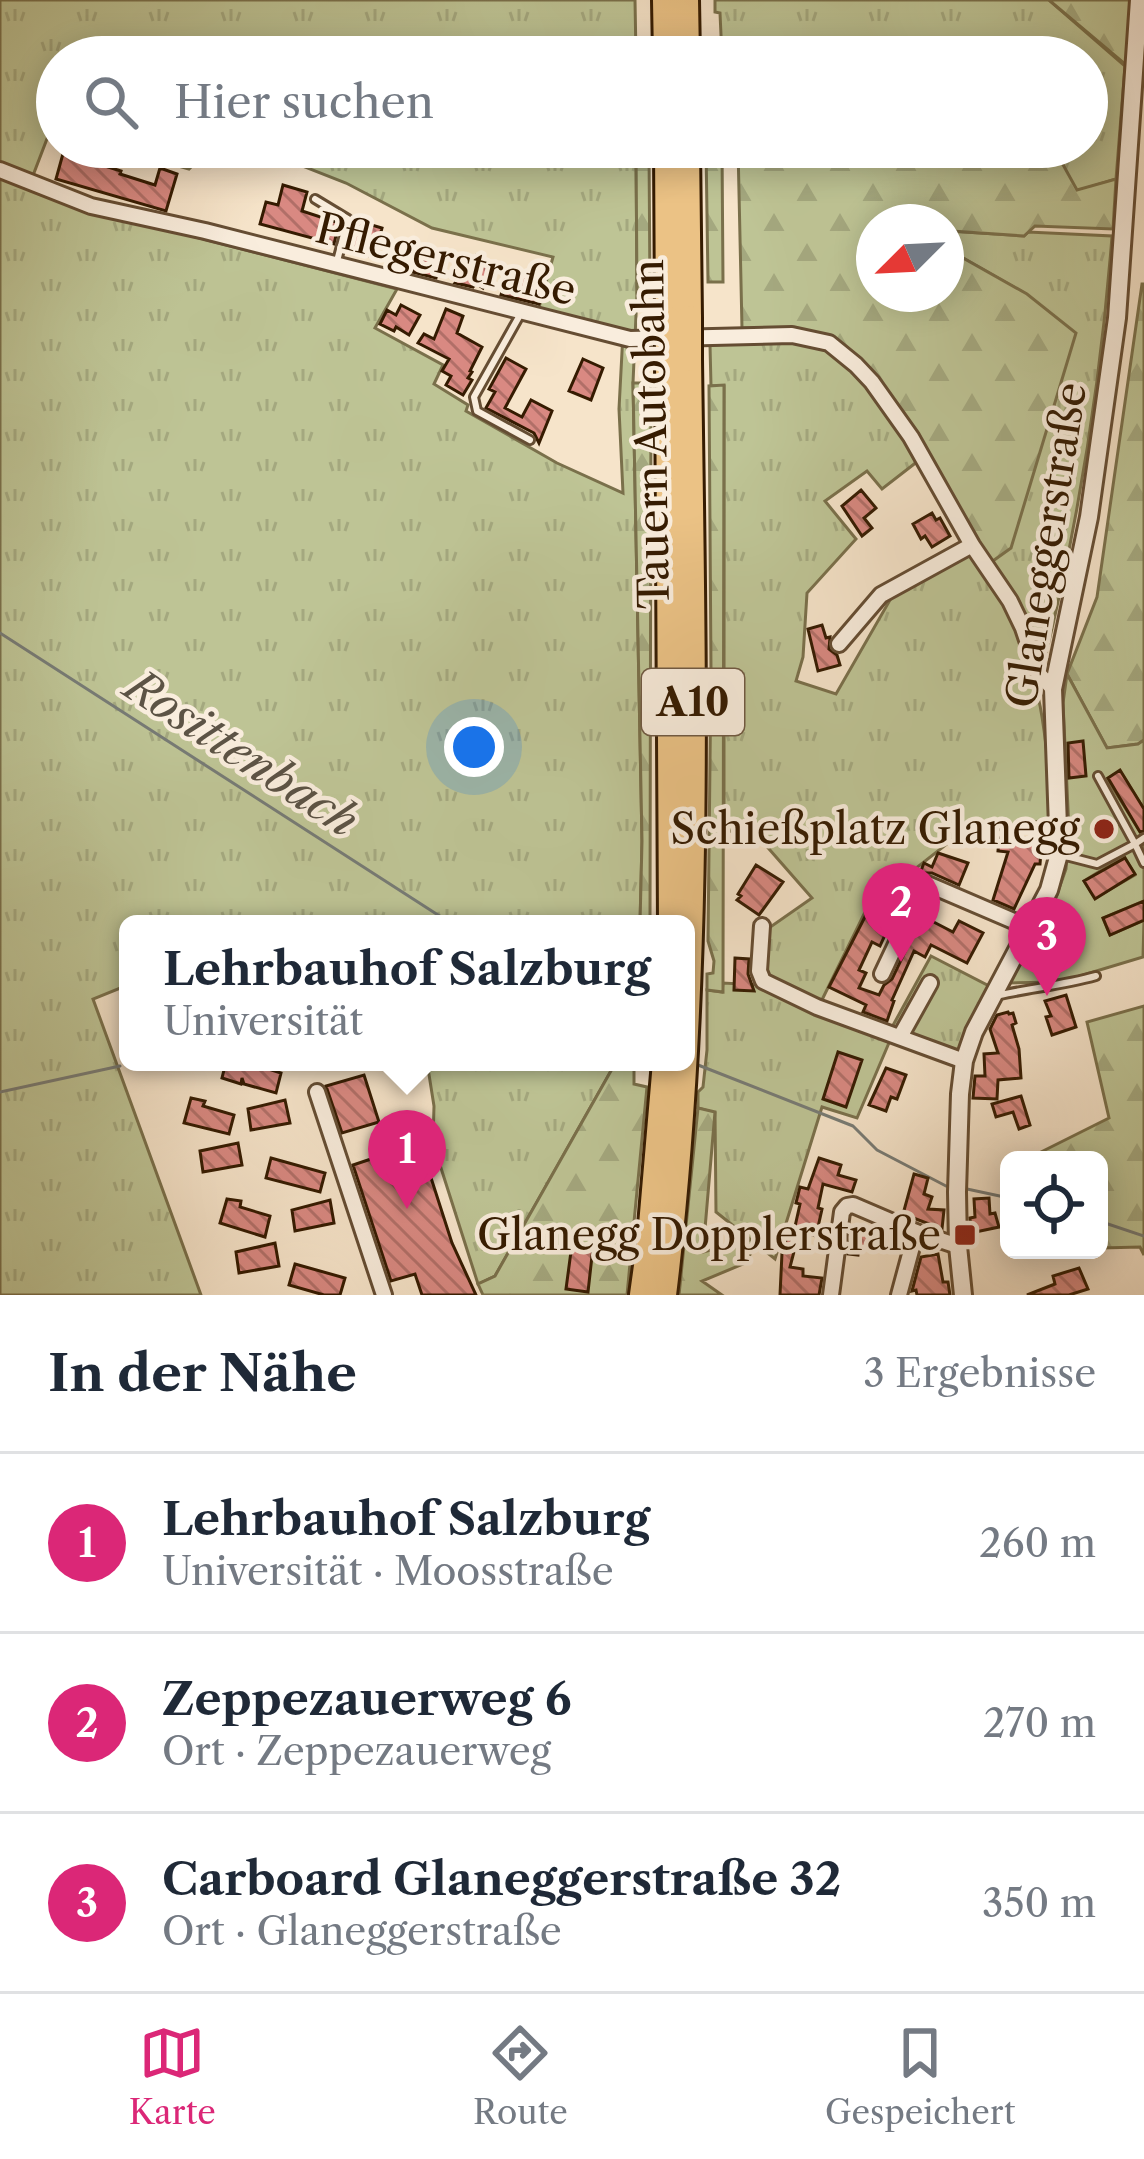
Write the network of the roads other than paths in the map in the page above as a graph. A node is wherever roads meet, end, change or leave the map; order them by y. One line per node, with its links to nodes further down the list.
1 (665, 0): 4 (highway)
2 (686, 0): 5 (highway)
3 (1139, 0): 17 (street, Glaneggerstraße)
4 (666, 36)
5 (687, 36)
6 (668, 168): 12 (highway, Tauern Autobahn / A10)
7 (686, 168): 12 (highway, Tauern Autobahn / A10)
8 (0, 170): 10 (street, Pflegerstraße)
9 (315, 199): 10 (lane)
10 (336, 265): 11 (street, Pflegerstraße)
11 (522, 312): 14 (lane); 15 (street, Pflegerstraße)
12 (679, 318): 13 (highway, Tauern Autobahn / A10, bridge)
13 (679, 359): 23 (highway, Tauern Autobahn / A10); 24 (highway, Tauern Autobahn / A10)
14 (530, 440)
15 (972, 545): 16 (street); 17 (street, Pflegerstraße)
16 (839, 644)
17 (1053, 689): 21 (street, Glaneggerstraße)
18 (1098, 776): 20 (lane)
19 (1144, 838): 20 (lane)
20 (1135, 844): 21 (lane); 22 (lane)
21 (1058, 854): 26 (street, Glaneggerstraße)
22 (1144, 863)
23 (671, 915)
24 (690, 915)
25 (762, 926): 31 (street)
26 (1030, 928): 27 (street); 30 (street, Glaneggerstraße)
27 (882, 974)
28 (1096, 976): 30 (lane)
29 (930, 983): 31 (street)
30 (993, 996): 32 (street, Glaneggerstraße)
31 (900, 1037): 32 (street)
32 (964, 1061): 37 (street, Glaneggerstraße)
33 (672, 1071): 39 (highway, Tauern Autobahn / A10)
34 (672, 1071): 40 (highway, Tauern Autobahn / A10)
35 (317, 1092): 38 (street)
36 (916, 1232): 37 (street); 41 (street); 42 (street)
37 (958, 1246): 43 (street, Glaneggerstraße)
38 (384, 1295)
39 (642, 1295)
40 (664, 1295)
41 (831, 1295)
42 (899, 1295)
43 (963, 1295)

